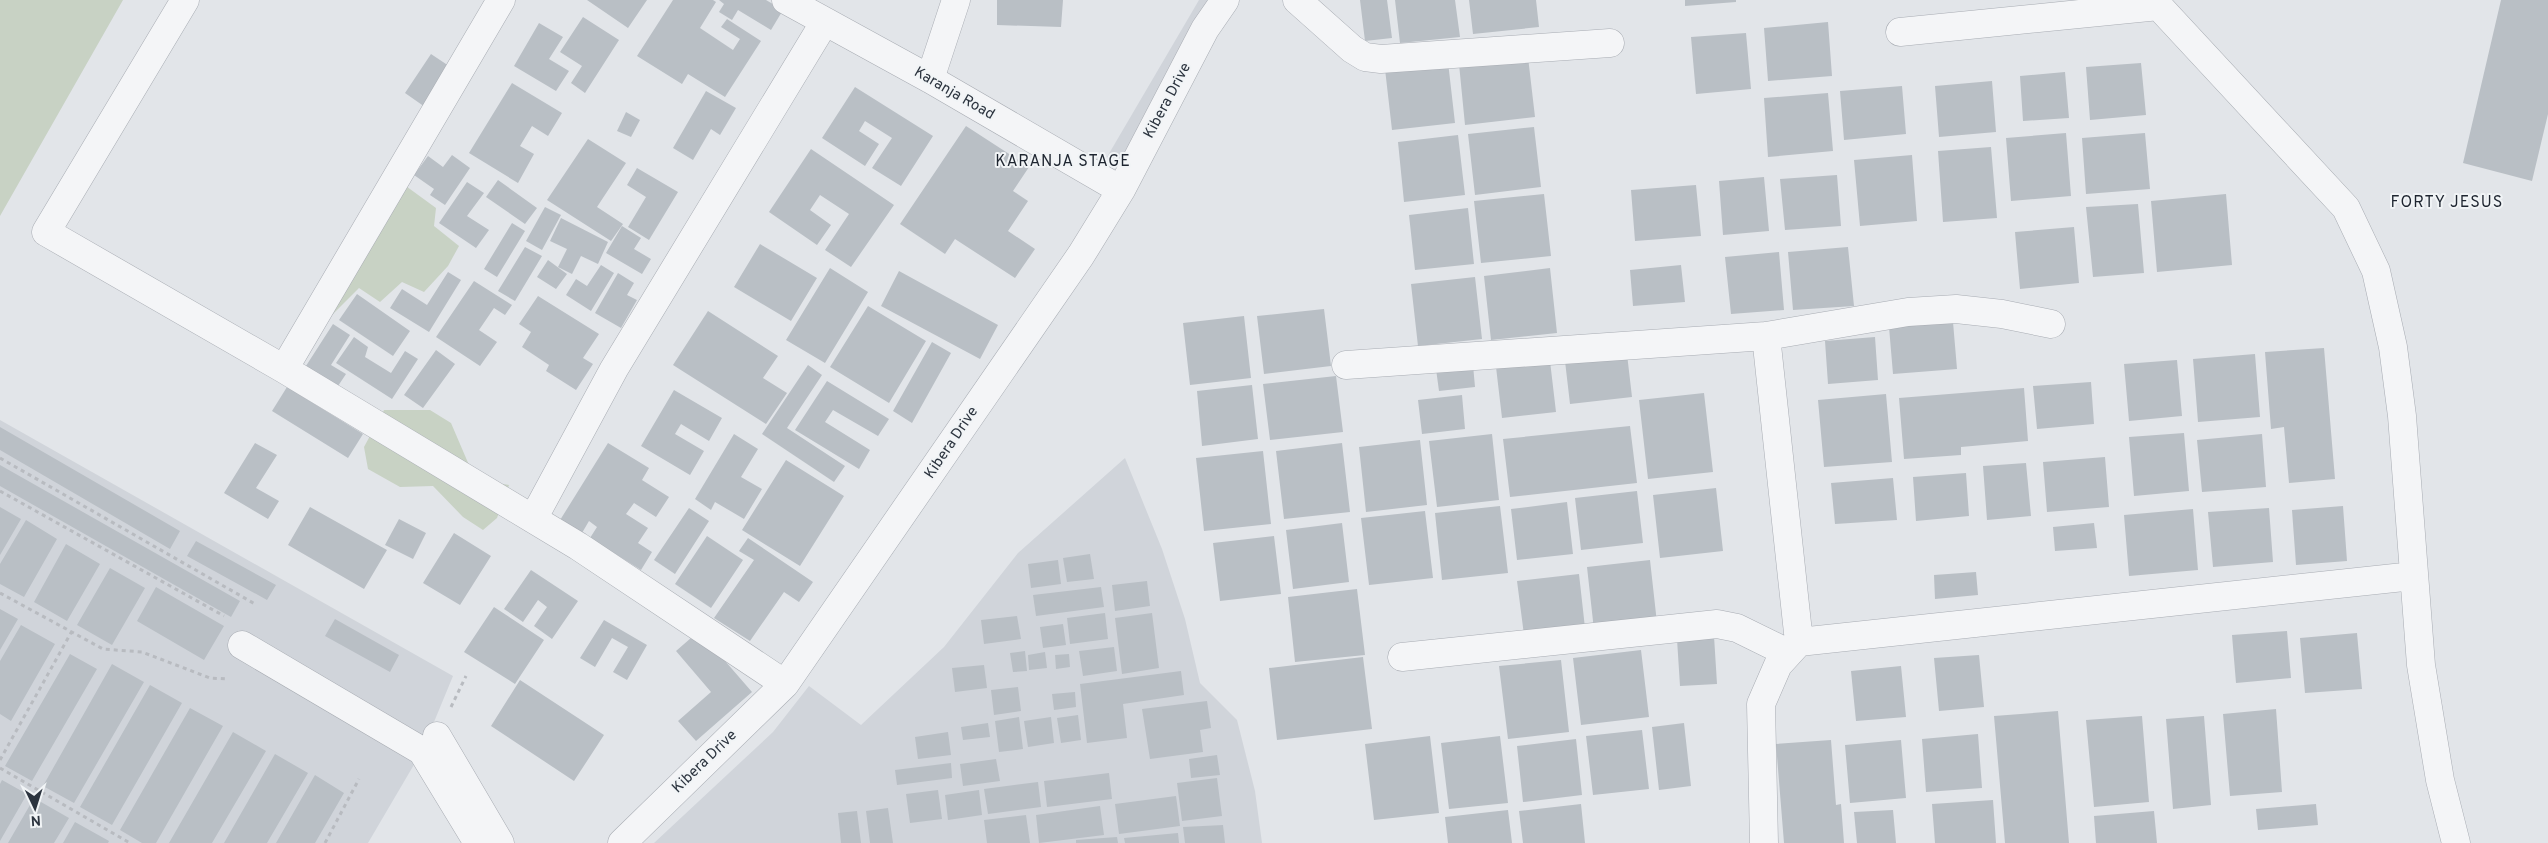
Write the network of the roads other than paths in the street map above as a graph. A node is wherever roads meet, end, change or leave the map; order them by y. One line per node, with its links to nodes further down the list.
1 (185, 0): 16 (street)
2 (501, 0): 16 (street)
3 (786, 0): 8 (street, Karanja Road)
4 (956, 0): 11 (street)
5 (1225, 0): 12 (street, Kibera Drive)
6 (1297, 0): 10 (street)
7 (2156, 3): 9 (street); 18 (street)
8 (824, 23): 11 (street, Karanja Road); 17 (street)
9 (1900, 32)
10 (1610, 43)
11 (930, 80): 12 (street, Karanja Road)
12 (1121, 190): 22 (street, Kibera Drive)
13 (2051, 324): 14 (street)
14 (1766, 336): 15 (street); 20 (street)
15 (1346, 365)
16 (284, 368): 17 (street)
17 (533, 520): 22 (street)
18 (2413, 576): 20 (street); 28 (street)
19 (242, 646): 24 (street)
20 (1793, 647): 21 (street); 27 (street)
21 (1402, 656)
22 (785, 684): 26 (street, Kibera Drive)
23 (437, 736): 25 (street)
24 (478, 843)
25 (500, 843)
26 (622, 843)
27 (1764, 843)
28 (2456, 843)

